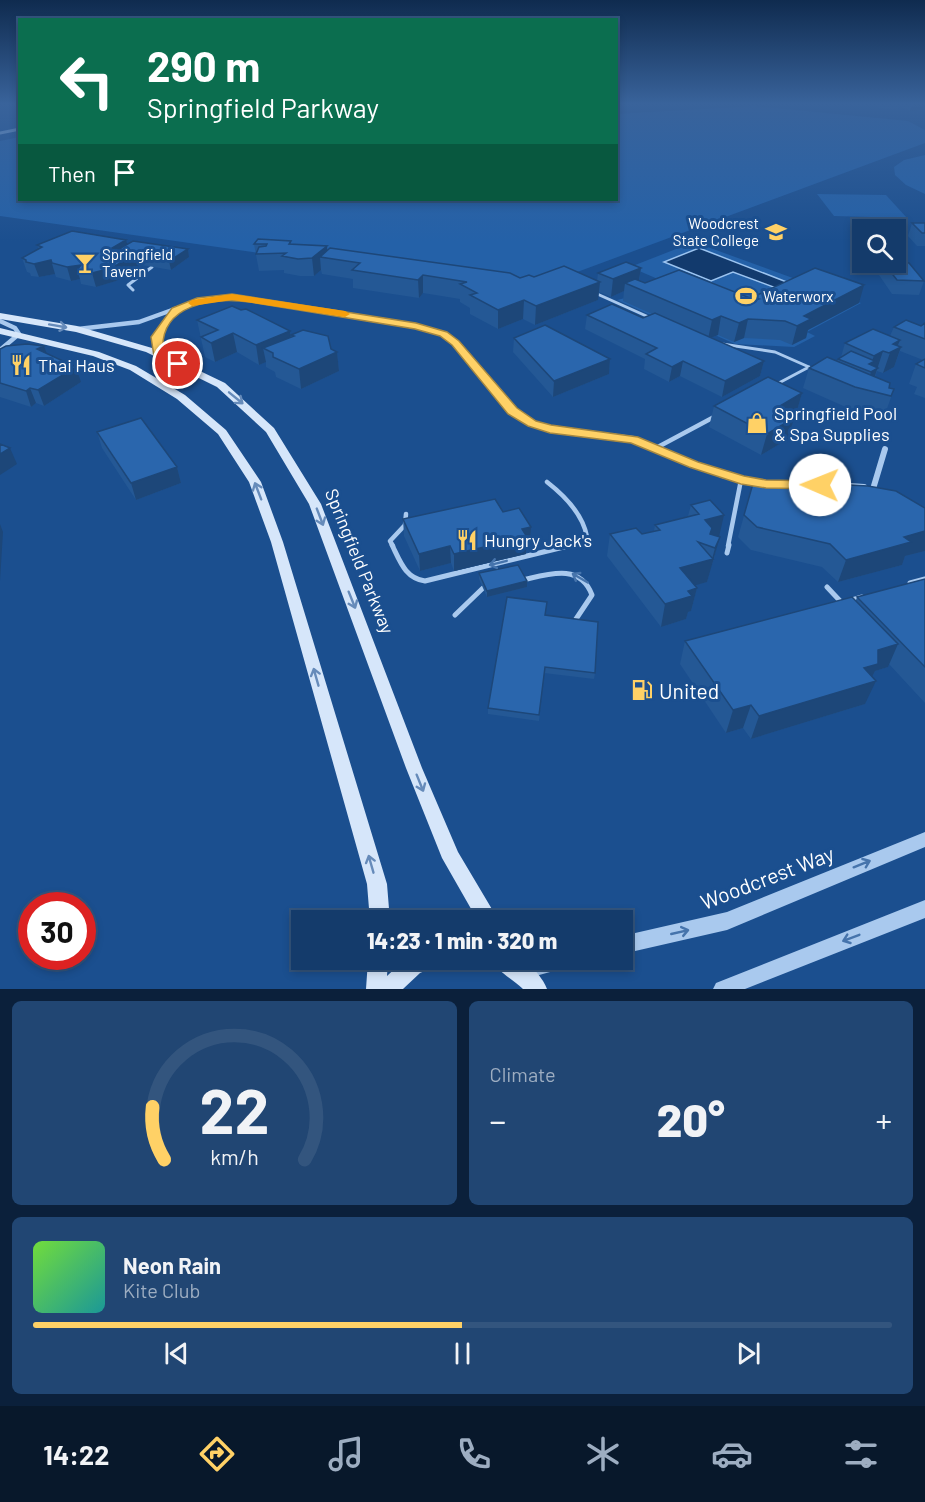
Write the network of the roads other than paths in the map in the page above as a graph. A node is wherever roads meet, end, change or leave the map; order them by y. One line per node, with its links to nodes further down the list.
1 (152, 267): 2 (lane)
2 (133, 290)
3 (590, 290): 7 (lane)
4 (176, 310): 8 (street); 16 (street); 19 (street)
5 (0, 316): 8 (main road, Springfield Parkway, one-way to 8)
6 (0, 321): 10 (street)
7 (661, 322)
8 (77, 329): 16 (main road, Springfield Parkway)
9 (0, 331): 10 (main road)
10 (19, 334): 11 (main road); 15 (street)
11 (49, 341): 13 (street); 39 (main road, one-way to 11)
12 (716, 343): 17 (lane)
13 (34, 344)
14 (11, 348): 15 (street)
15 (0, 350)
16 (158, 354): 40 (main road, Springfield Parkway, one-way to 40)
17 (769, 388)
18 (718, 415): 19 (lane)
19 (656, 448): 21 (street)
20 (885, 448): 25 (street)
21 (741, 480): 23 (street); 28 (lane)
22 (547, 482): 27 (lane, one-way to 27)
23 (766, 484)
24 (827, 485): 25 (street)
25 (873, 489): 26 (street)
26 (884, 493)
27 (406, 514)
28 (727, 553)
29 (925, 579): 31 (lane)
30 (523, 580): 36 (lane, one-way to 30)
31 (904, 585)
32 (827, 587): 34 (lane)
33 (483, 588): 35 (lane)
34 (873, 594)
35 (455, 615)
36 (573, 625)
37 (925, 839): 41 (street, Woodcrest Way, one-way to 37)
38 (925, 909): 48 (street, one-way to 48)
39 (380, 910)
40 (482, 910)
41 (633, 942)
42 (377, 970): 45 (main road)
43 (409, 970): 46 (main road)
44 (517, 970): 47 (main road)
45 (376, 989)
46 (388, 989)
47 (537, 989)
48 (722, 989)

